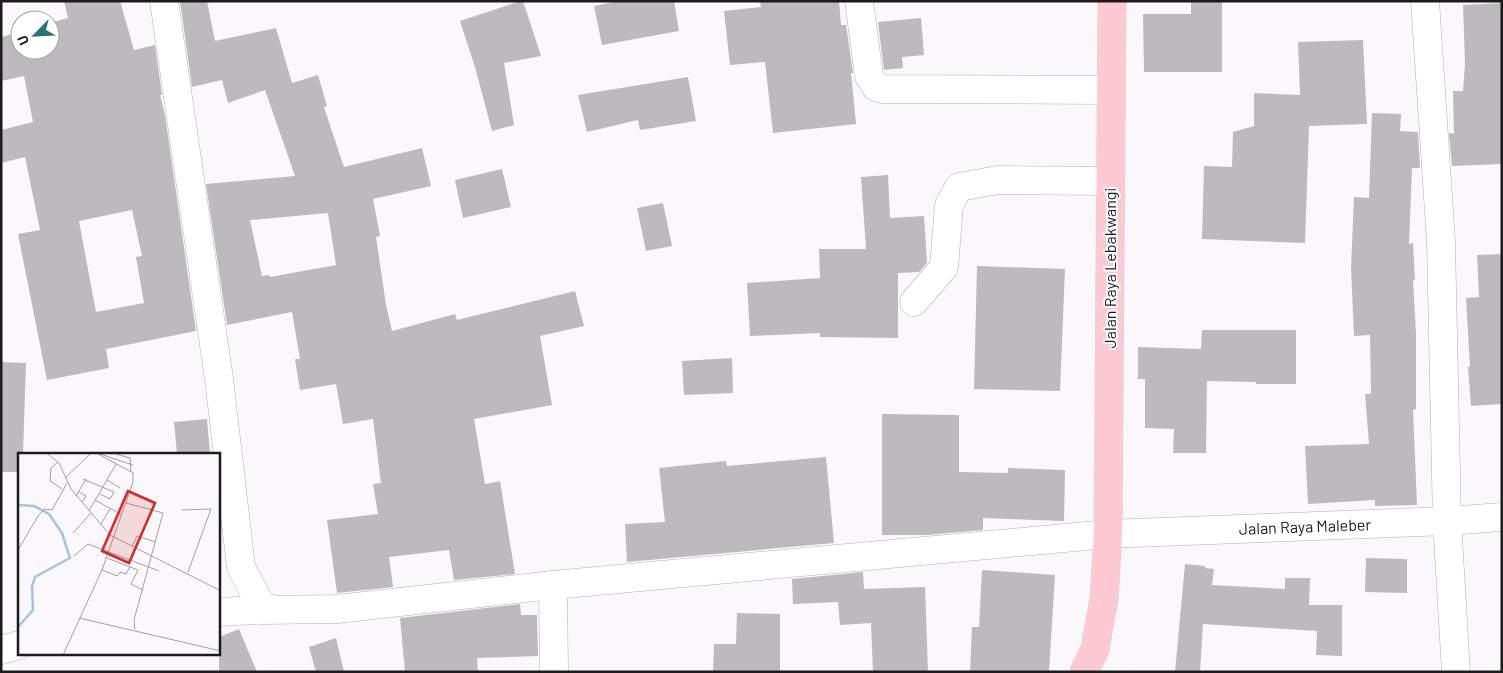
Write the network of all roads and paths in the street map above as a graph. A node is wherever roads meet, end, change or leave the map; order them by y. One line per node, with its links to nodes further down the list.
1 (164, 1): 12 (street)
2 (859, 1): 5 (street)
3 (1112, 1): 5 (main road, Jalan Raya Lebakwangi)
4 (1425, 1): 9 (street)
5 (1111, 90): 6 (main road, Jalan Raya Lebakwangi)
6 (1110, 181): 7 (street); 10 (main road, Jalan Raya Lebakwangi)
7 (914, 302)
8 (1502, 517): 9 (street, Jalan Raya Maleber)
9 (1447, 521): 10 (street, Jalan Raya Maleber); 18 (street)
10 (1108, 534): 11 (street, Jalan Raya Maleber); 17 (main road, Jalan Raya Lebakwangi)
11 (554, 585): 12 (street, Jalan Raya Maleber); 16 (street)
12 (274, 609): 13 (street, Jalan Raya Maleber)
13 (220, 612)
14 (18, 646): 15 (street)
15 (1, 650)
16 (554, 672)
17 (1084, 672)
18 (1456, 672)

